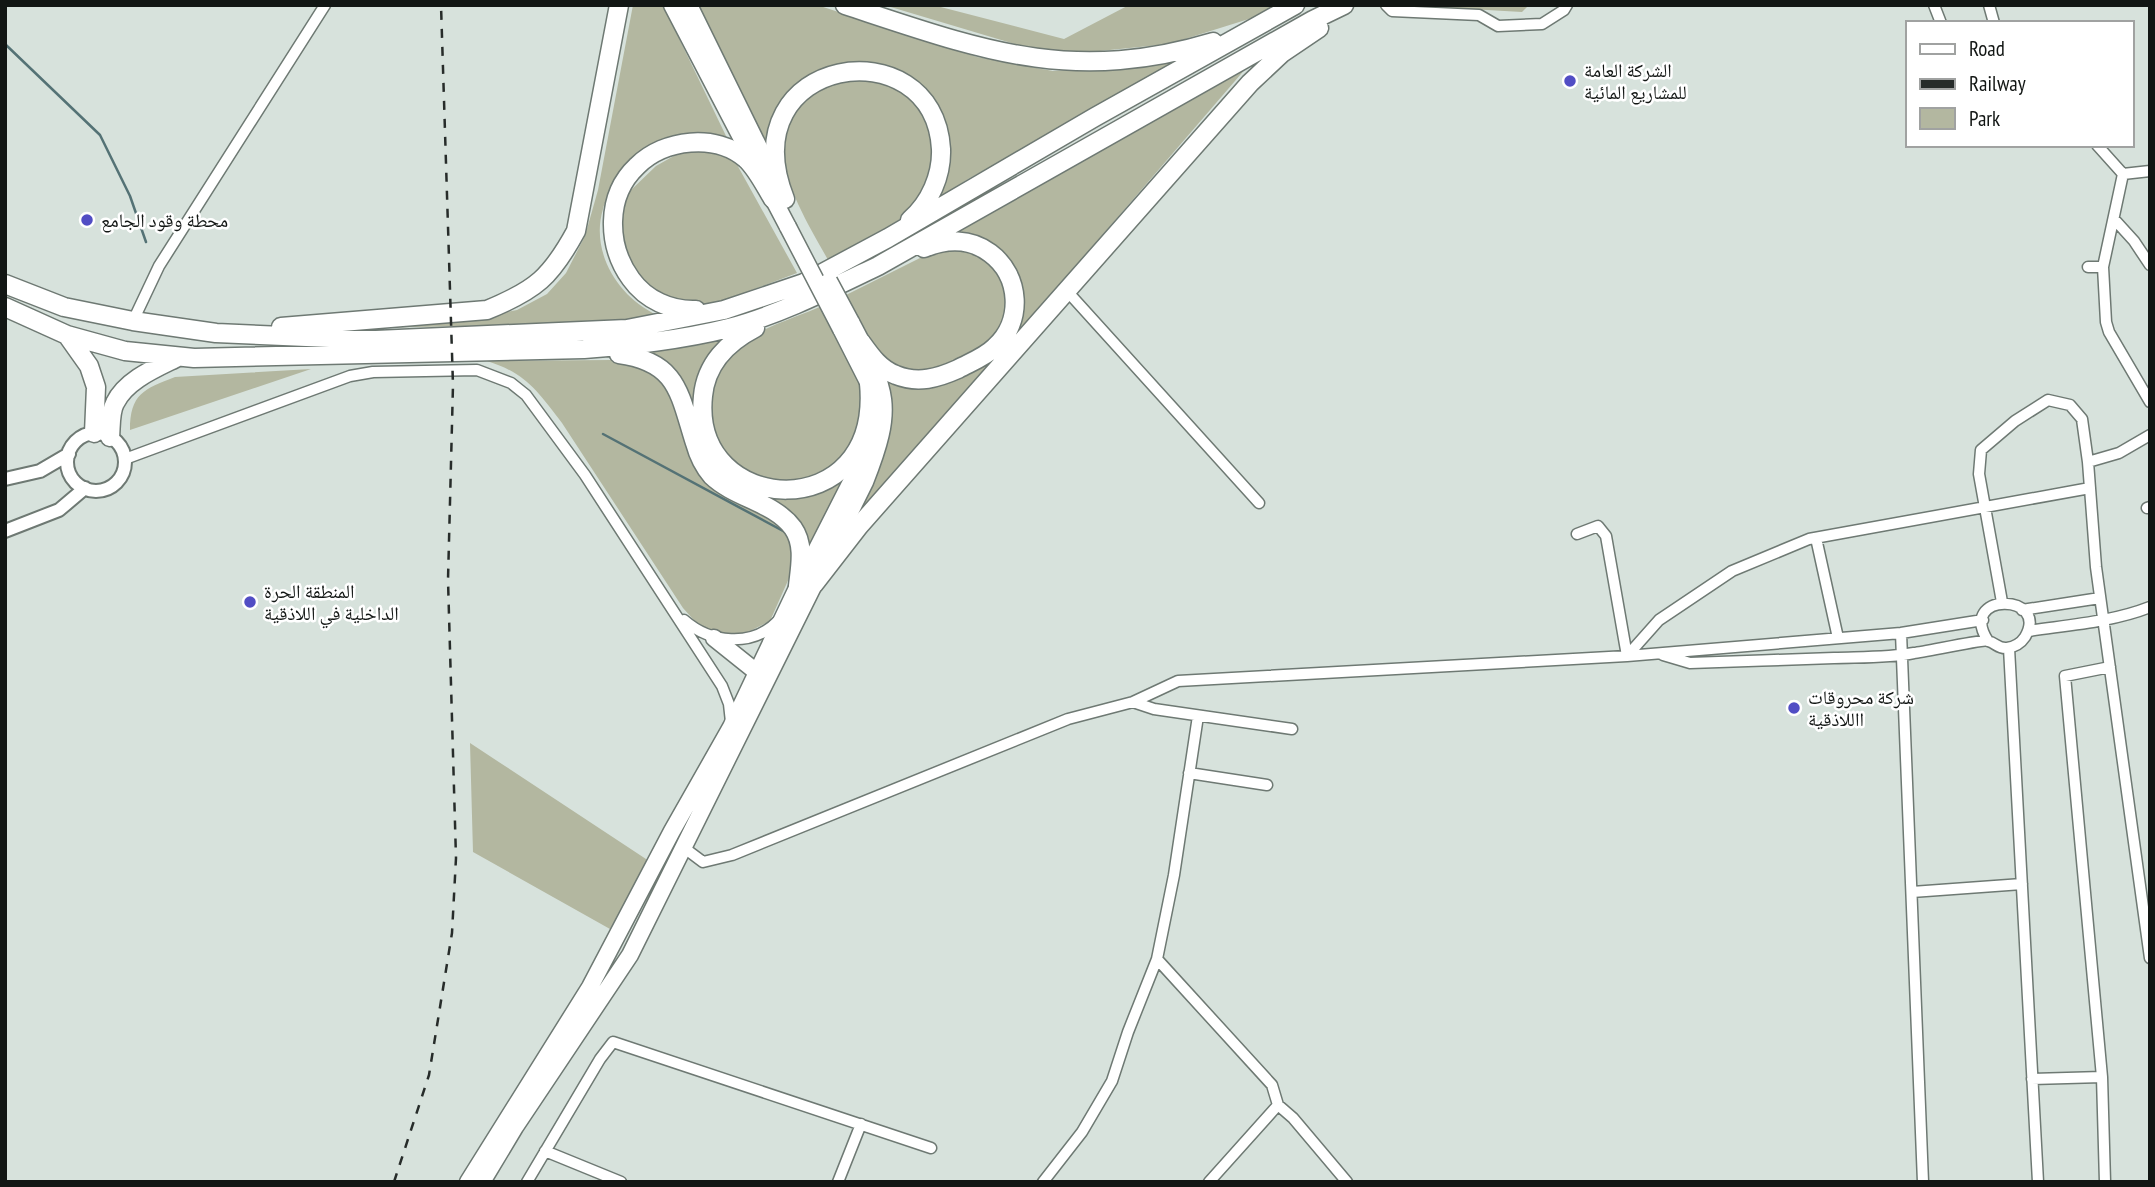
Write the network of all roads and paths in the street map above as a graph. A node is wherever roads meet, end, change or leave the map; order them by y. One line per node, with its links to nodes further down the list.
1 (325, 5): 27 (street)
2 (619, 5): 29 (highway)
3 (673, 5): 15 (main road)
4 (689, 5): 15 (main road)
5 (845, 5): 11 (highway)
6 (1295, 5): 11 (highway)
7 (1344, 5): 19 (highway)
8 (1352, 5): 23 (highway)
9 (1385, 5): 10 (street)
10 (1567, 5)
11 (1277, 14): 17 (highway)
12 (2099, 147): 14 (street)
13 (2150, 171): 14 (street)
14 (2123, 174): 16 (street)
15 (779, 199): 17 (highway); 26 (highway); 28 (main road, bridge)
16 (2114, 219): 18 (street); 21 (street)
17 (888, 238): 26 (highway)
18 (2150, 265)
19 (878, 266): 24 (highway); 31 (highway)
20 (2088, 267): 21 (street)
21 (2103, 267): 35 (street)
22 (5, 284): 27 (highway)
23 (1067, 291): 44 (street); 49 (highway)
24 (814, 297): 32 (highway); 34 (highway)
25 (5, 307): 30 (highway)
26 (724, 310): 29 (highway)
27 (133, 321): 29 (highway)
28 (846, 326): 31 (main road); 34 (main road)
29 (246, 333)
30 (67, 335): 33 (highway); 36 (highway)
31 (862, 342): 49 (main road)
32 (584, 349): 33 (highway); 49 (highway)
33 (178, 357): 36 (highway)
34 (869, 383): 49 (main road)
35 (2150, 402)
36 (102, 435): 38 (street); 39 (street)
37 (2150, 435): 40 (street)
38 (69, 454): 41 (street); 42 (street)
39 (125, 459): 42 (street); 54 (street)
40 (2088, 462): 43 (street); 45 (street)
41 (5, 479)
42 (85, 488): 46 (street)
43 (2090, 488): 45 (street); 50 (street)
44 (1259, 503)
45 (1985, 507): 48 (street); 51 (street)
46 (5, 530)
47 (1577, 534): 65 (street)
48 (1816, 538): 61 (street); 65 (street)
49 (806, 585): 55 (main road); 68 (main road)
50 (2101, 598): 53 (street); 57 (street)
51 (2002, 602): 53 (street); 56 (street)
52 (2150, 607): 57 (street)
53 (2022, 610): 58 (street)
54 (673, 611): 60 (street); 71 (street)
55 (784, 614): 60 (street); 68 (main road)
56 (1983, 620): 59 (street); 62 (street)
57 (2104, 620): 58 (street); 67 (street)
58 (2028, 631): 63 (street)
59 (1901, 633): 61 (street); 66 (street)
60 (714, 638): 68 (main road)
61 (1838, 638): 64 (street)
62 (1988, 641): 63 (street); 66 (street)
63 (2009, 648): 76 (street)
64 (1659, 653): 65 (street); 66 (street)
65 (1627, 656): 69 (street)
66 (1902, 656): 77 (street)
67 (2110, 667): 78 (street); 81 (street)
68 (762, 676): 71 (main road); 75 (main road)
69 (1133, 702): 70 (street); 75 (street)
70 (1198, 716): 72 (street); 73 (street)
71 (731, 727): 87 (main road)
72 (1292, 729)
73 (1189, 773): 74 (street); 80 (street)
74 (1267, 785)
75 (683, 847): 88 (main road)
76 (2022, 884): 77 (street); 82 (street)
77 (1912, 892): 95 (street)
78 (2147, 904): 79 (street)
79 (2150, 958)
80 (1157, 959): 83 (street); 92 (street)
81 (2102, 1077): 82 (street); 97 (street)
82 (2032, 1079): 96 (street)
83 (1278, 1105): 93 (street); 94 (street)
84 (861, 1124): 85 (street); 86 (street); 91 (street)
85 (931, 1148)
86 (545, 1151): 89 (street); 90 (street)
87 (468, 1182)
88 (482, 1182)
89 (527, 1182)
90 (621, 1182)
91 (838, 1182)
92 (1043, 1182)
93 (1209, 1182)
94 (1347, 1182)
95 (1923, 1182)
96 (2038, 1182)
97 (2105, 1182)

